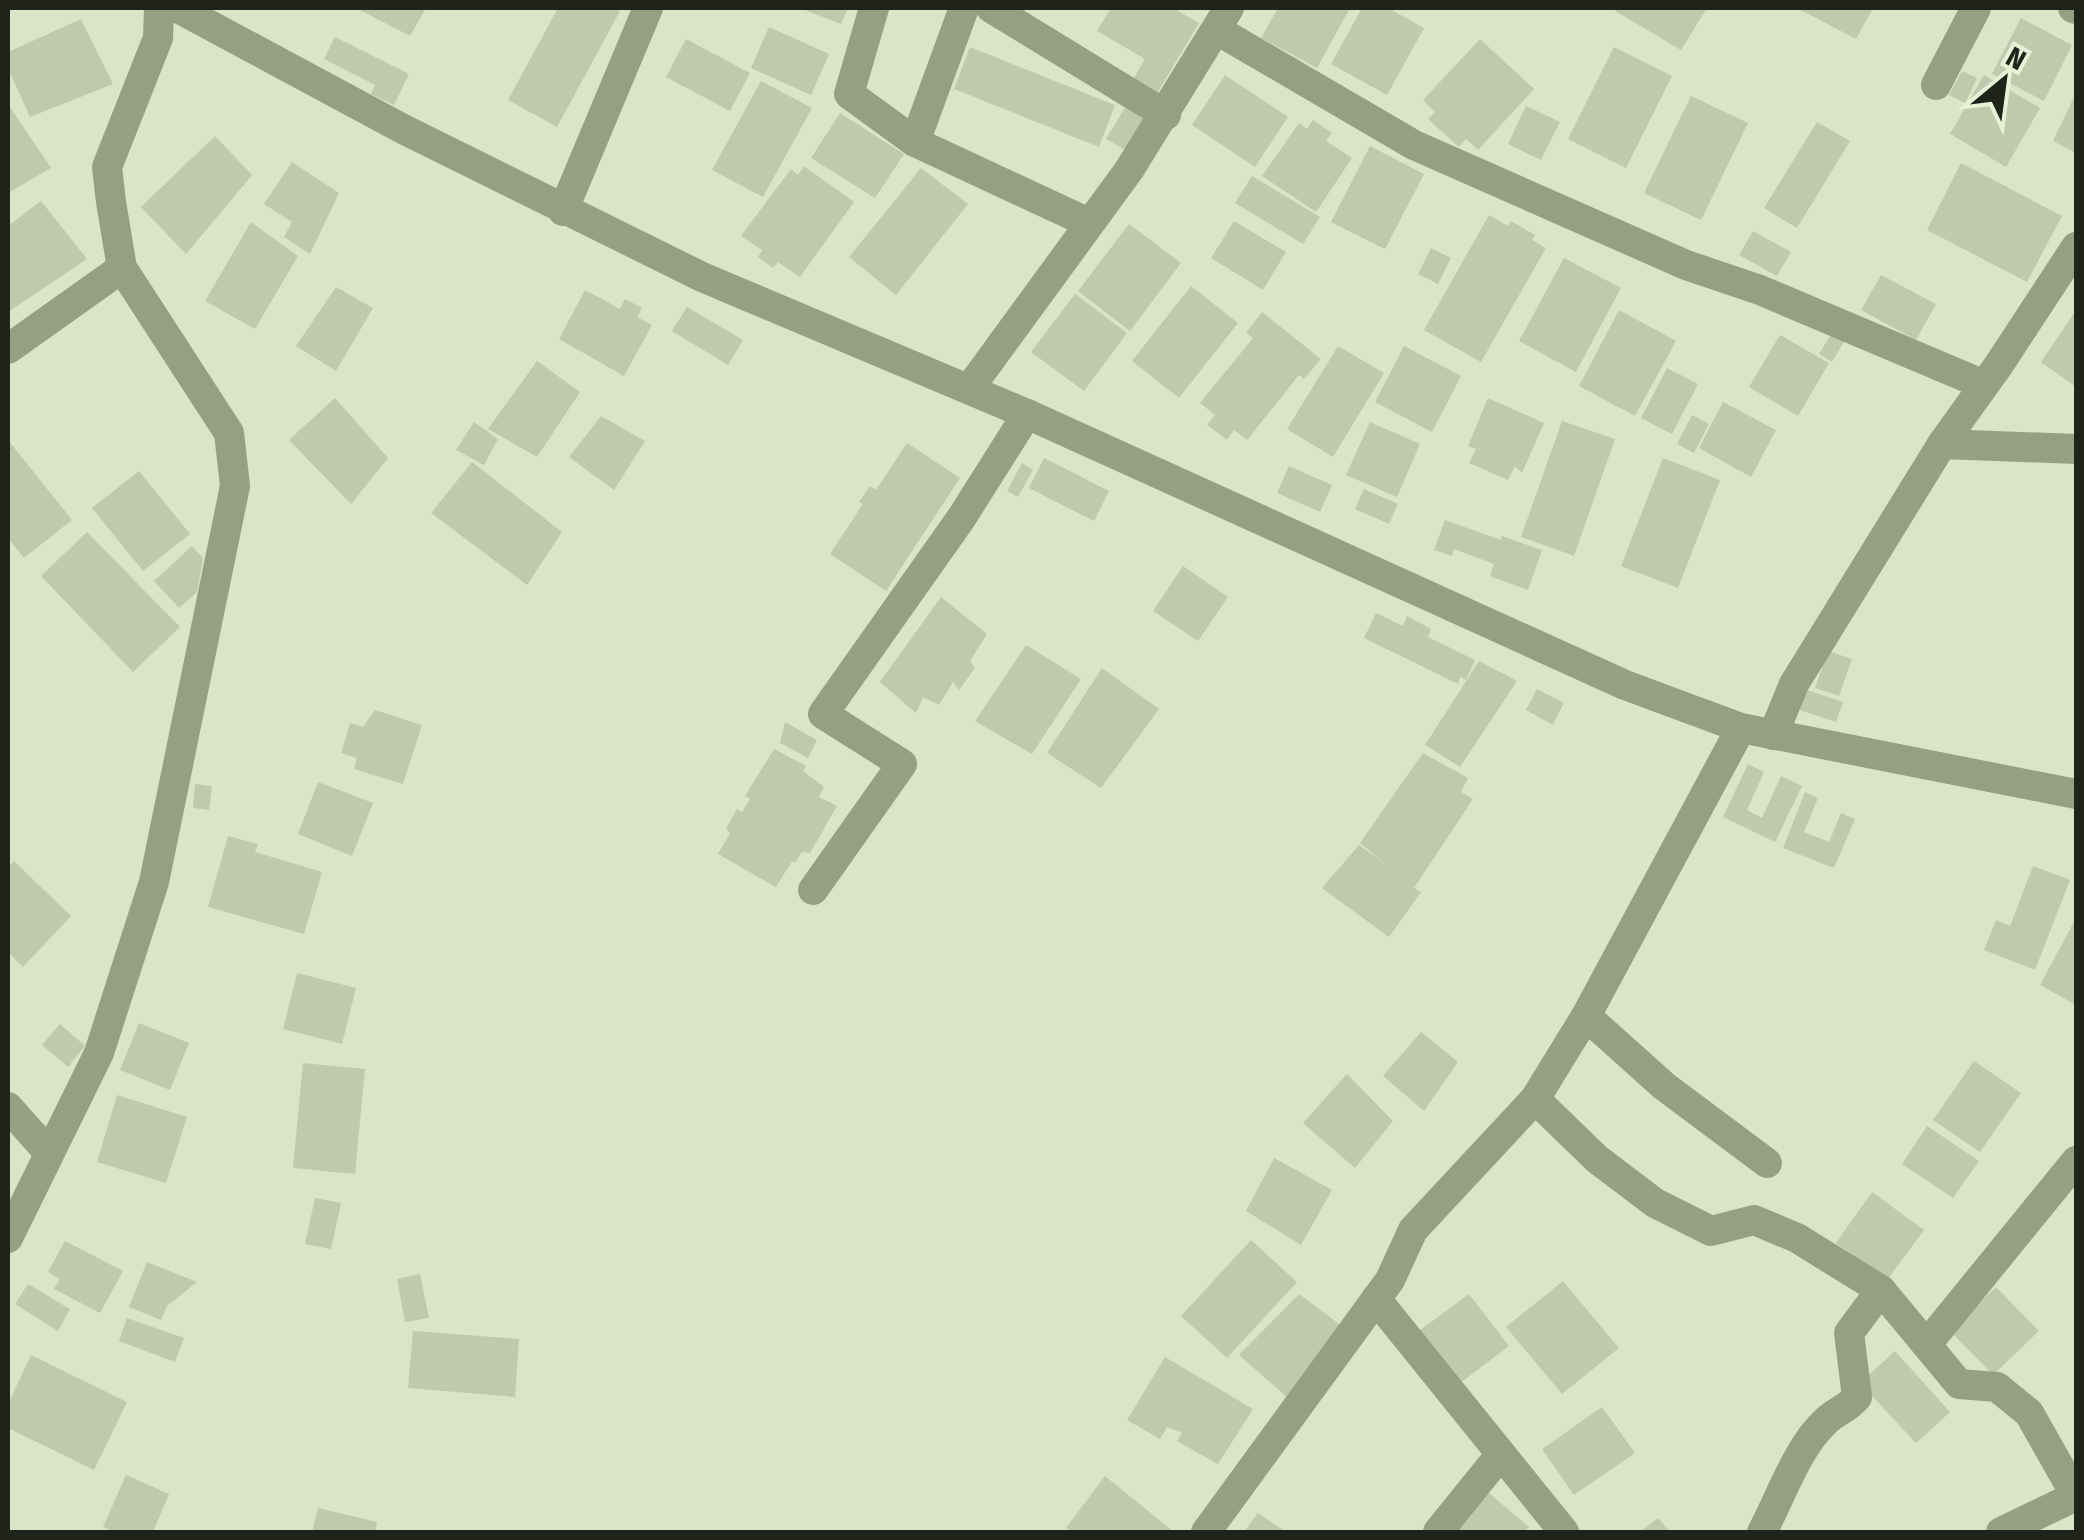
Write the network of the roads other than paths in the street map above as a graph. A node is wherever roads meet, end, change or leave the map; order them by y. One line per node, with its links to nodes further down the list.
1 (159, 8): 15 (street)
2 (178, 8): 12 (street)
3 (648, 8): 12 (street)
4 (874, 8): 11 (street)
5 (964, 8): 11 (street)
6 (991, 8): 10 (street)
7 (1976, 8): 9 (street)
8 (1223, 19): 10 (street); 17 (street)
9 (1936, 85)
10 (1166, 114): 13 (street)
11 (915, 142): 13 (street)
12 (564, 211): 18 (street)
13 (1089, 223): 18 (street)
14 (2076, 246): 17 (street)
15 (122, 268): 16 (street); 29 (street)
16 (8, 349)
17 (1982, 384): 20 (street)
18 (970, 389): 19 (street)
19 (1027, 414): 22 (street); 25 (street)
20 (1942, 444): 21 (street); 23 (street)
21 (2076, 449)
22 (1741, 728): 23 (street); 26 (street)
23 (1773, 735): 24 (street)
24 (2076, 794)
25 (812, 890)
26 (1586, 1016): 27 (street); 31 (street)
27 (1535, 1098): 33 (street); 34 (street)
28 (8, 1107): 29 (street)
29 (49, 1153): 32 (street)
30 (2076, 1160): 35 (street)
31 (1767, 1163)
32 (8, 1238)
33 (1881, 1290): 35 (street); 41 (street)
34 (1376, 1299): 36 (street); 38 (street)
35 (1927, 1344): 37 (street)
36 (1501, 1454): 39 (street); 40 (street)
37 (2076, 1496): 42 (street)
38 (1206, 1532)
39 (1438, 1532)
40 (1564, 1532)
41 (1762, 1532)
42 (2001, 1532)

